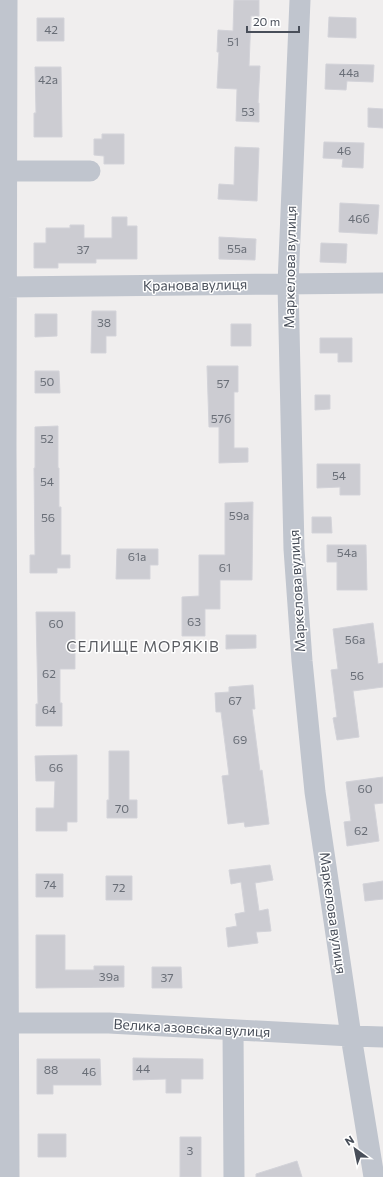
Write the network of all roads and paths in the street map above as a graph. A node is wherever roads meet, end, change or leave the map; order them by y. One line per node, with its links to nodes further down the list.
1 (6, 0): 3 (street)
2 (300, 0): 7 (street, Маркелова вулиця)
3 (3, 113): 4 (street)
4 (6, 171): 5 (street); 8 (street)
5 (90, 171)
6 (383, 283): 7 (street, Кранова вулиця)
7 (288, 284): 8 (street, Кранова вулиця); 12 (street, Маркелова вулиця)
8 (6, 286): 9 (street)
9 (3, 448): 10 (street)
10 (4, 1023): 11 (street, Велика азовська вулиця); 14 (street)
11 (234, 1030): 12 (street, Велика азовська вулиця); 15 (street)
12 (351, 1036): 13 (street, Велика азовська вулиця); 16 (street, Маркелова вулиця)
13 (383, 1037)
14 (9, 1177)
15 (234, 1177)
16 (374, 1177)

